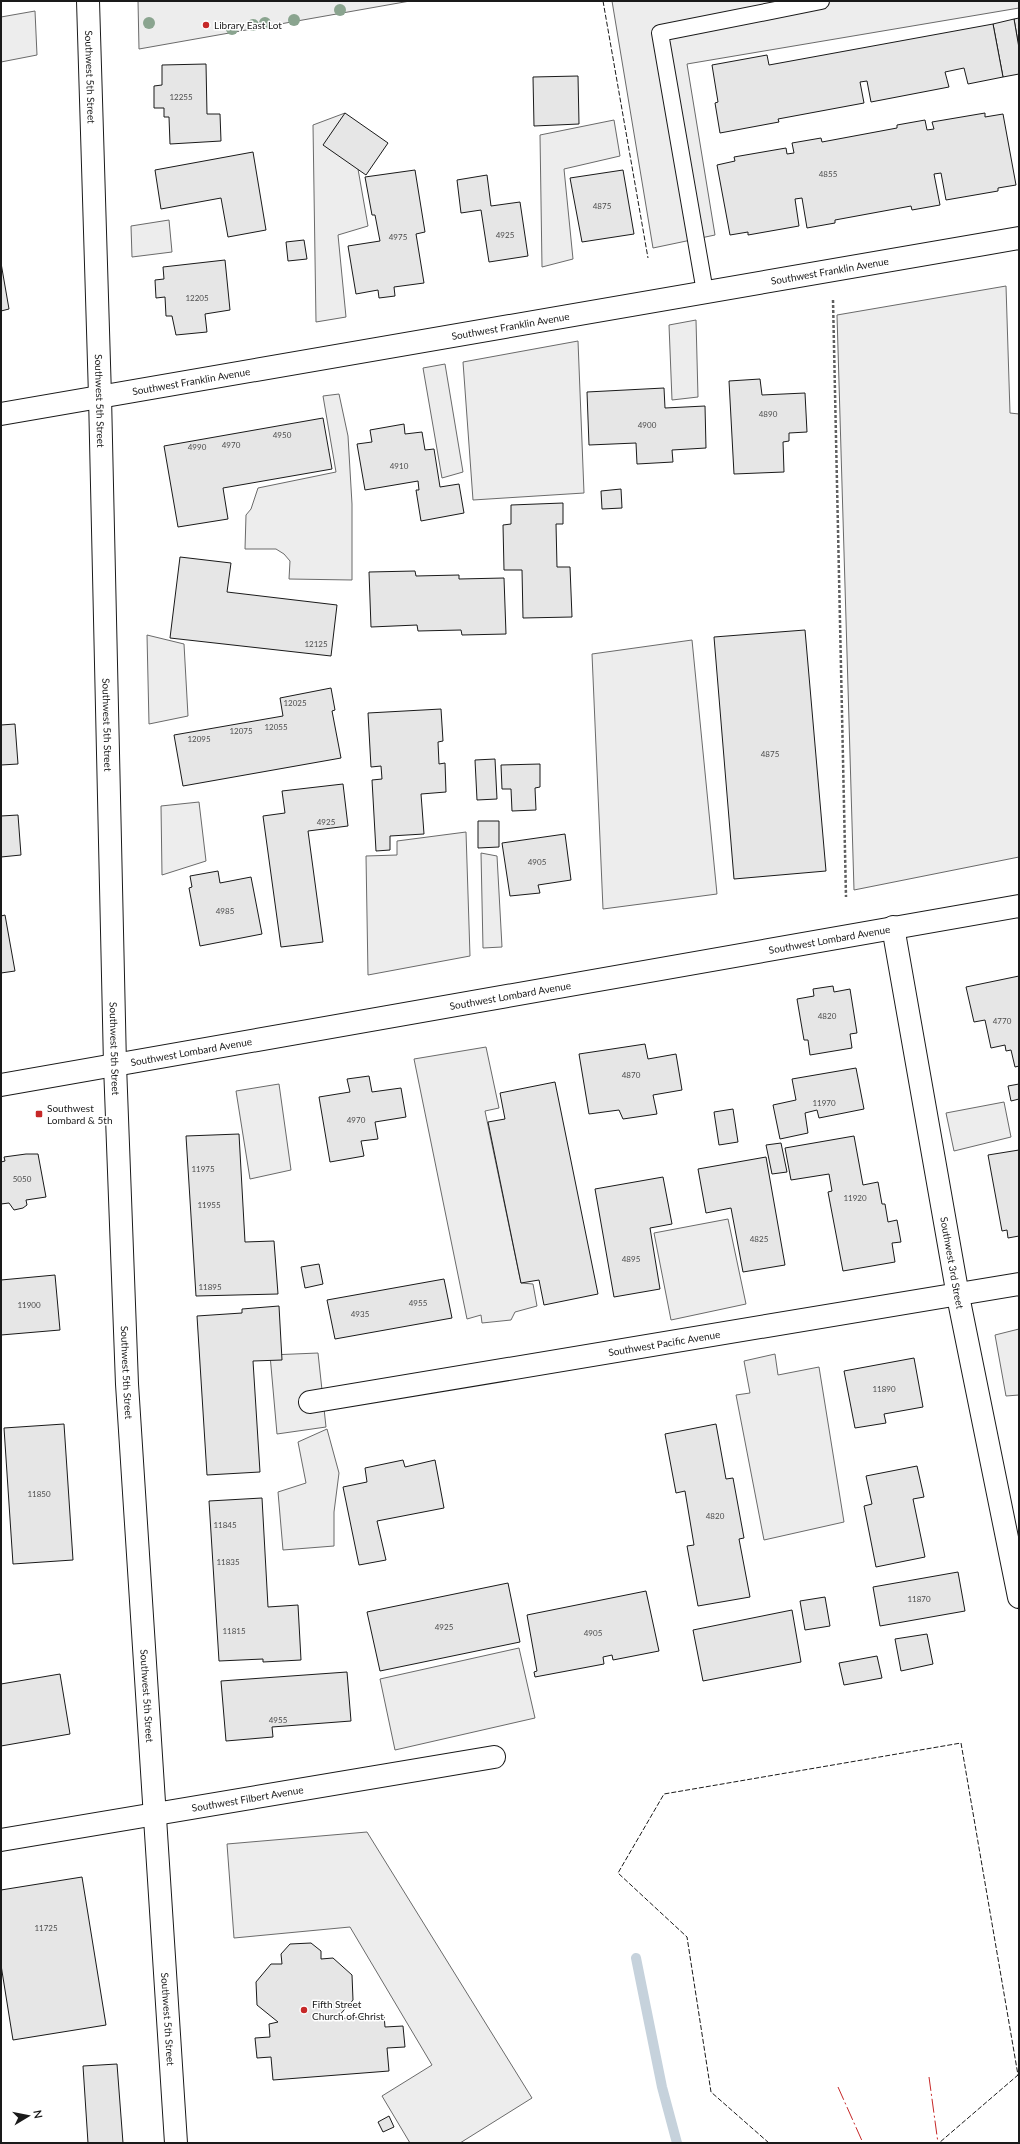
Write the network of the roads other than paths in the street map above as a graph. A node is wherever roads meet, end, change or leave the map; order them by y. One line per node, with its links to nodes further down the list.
1 (88, 1): 5 (street, Southwest 5th Street)
2 (821, 1): 4 (lane)
3 (1019, 238): 4 (street, Southwest Franklin Avenue)
4 (705, 292): 5 (street, Southwest Franklin Avenue)
5 (100, 396): 6 (street, Southwest Franklin Avenue); 9 (street, Southwest 5th Street)
6 (1, 414)
7 (1019, 906): 8 (street, Southwest Lombard Avenue)
8 (893, 927): 9 (street, Southwest Lombard Avenue); 12 (street, Southwest 3rd Street)
9 (115, 1065): 10 (street, Southwest Lombard Avenue); 16 (street, Southwest 5th Street)
10 (1, 1085)
11 (1019, 1284): 12 (street, Southwest Pacific Avenue)
12 (958, 1296): 13 (street, Southwest Pacific Avenue); 14 (street, Southwest 3rd Street)
13 (310, 1402)
14 (1019, 1597)
15 (494, 1757): 16 (street, Southwest Filbert Avenue)
16 (153, 1813): 17 (street, Southwest Filbert Avenue); 18 (street, Southwest 5th Street)
17 (1, 1840)
18 (176, 2143)

